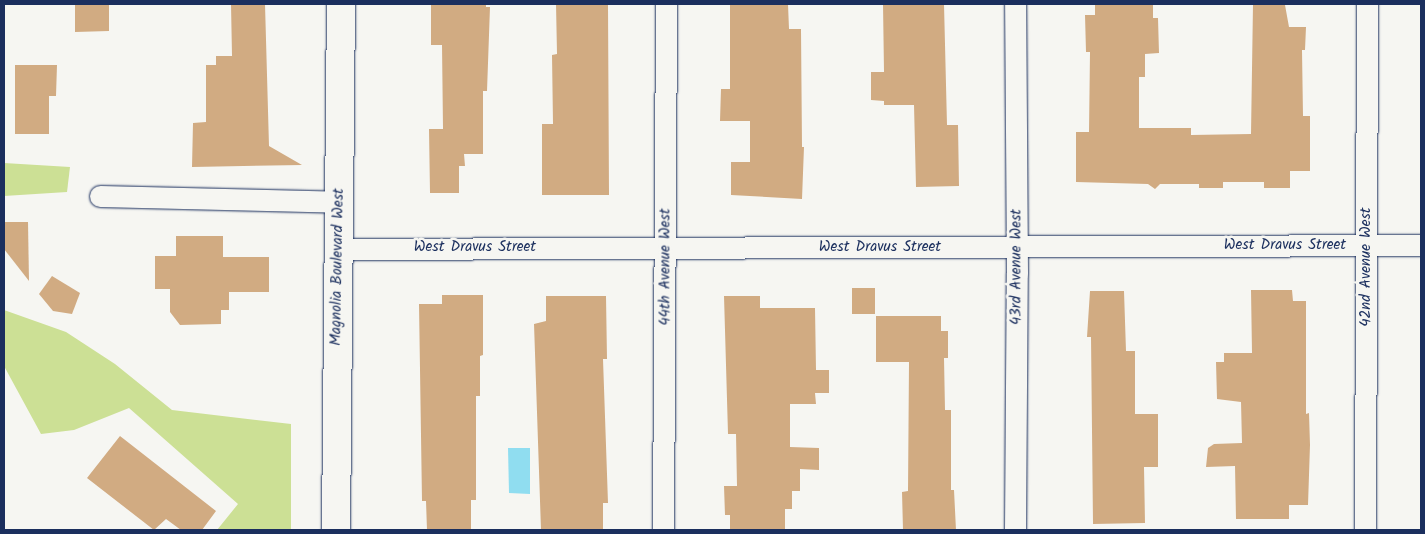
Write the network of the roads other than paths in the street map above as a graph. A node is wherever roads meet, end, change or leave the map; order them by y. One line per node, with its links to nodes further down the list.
1 (341, 4): 6 (street, Magnolia Boulevard West)
2 (666, 4): 9 (street, 44th Avenue West)
3 (1015, 4): 10 (street, 43rd Avenue West)
4 (1367, 4): 8 (street, 42nd Avenue West)
5 (100, 196): 6 (street)
6 (339, 202): 11 (street, Magnolia Boulevard West)
7 (1421, 245): 8 (street, West Dravus Street)
8 (1367, 246): 10 (street, West Dravus Street); 15 (street, 42nd Avenue West)
9 (666, 248): 10 (street, West Dravus Street); 11 (street, West Dravus Street); 13 (street, 44th Avenue West)
10 (1017, 248): 14 (street, 43rd Avenue West)
11 (338, 249): 12 (street, Magnolia Boulevard West)
12 (336, 530)
13 (663, 530)
14 (1015, 530)
15 (1365, 530)

